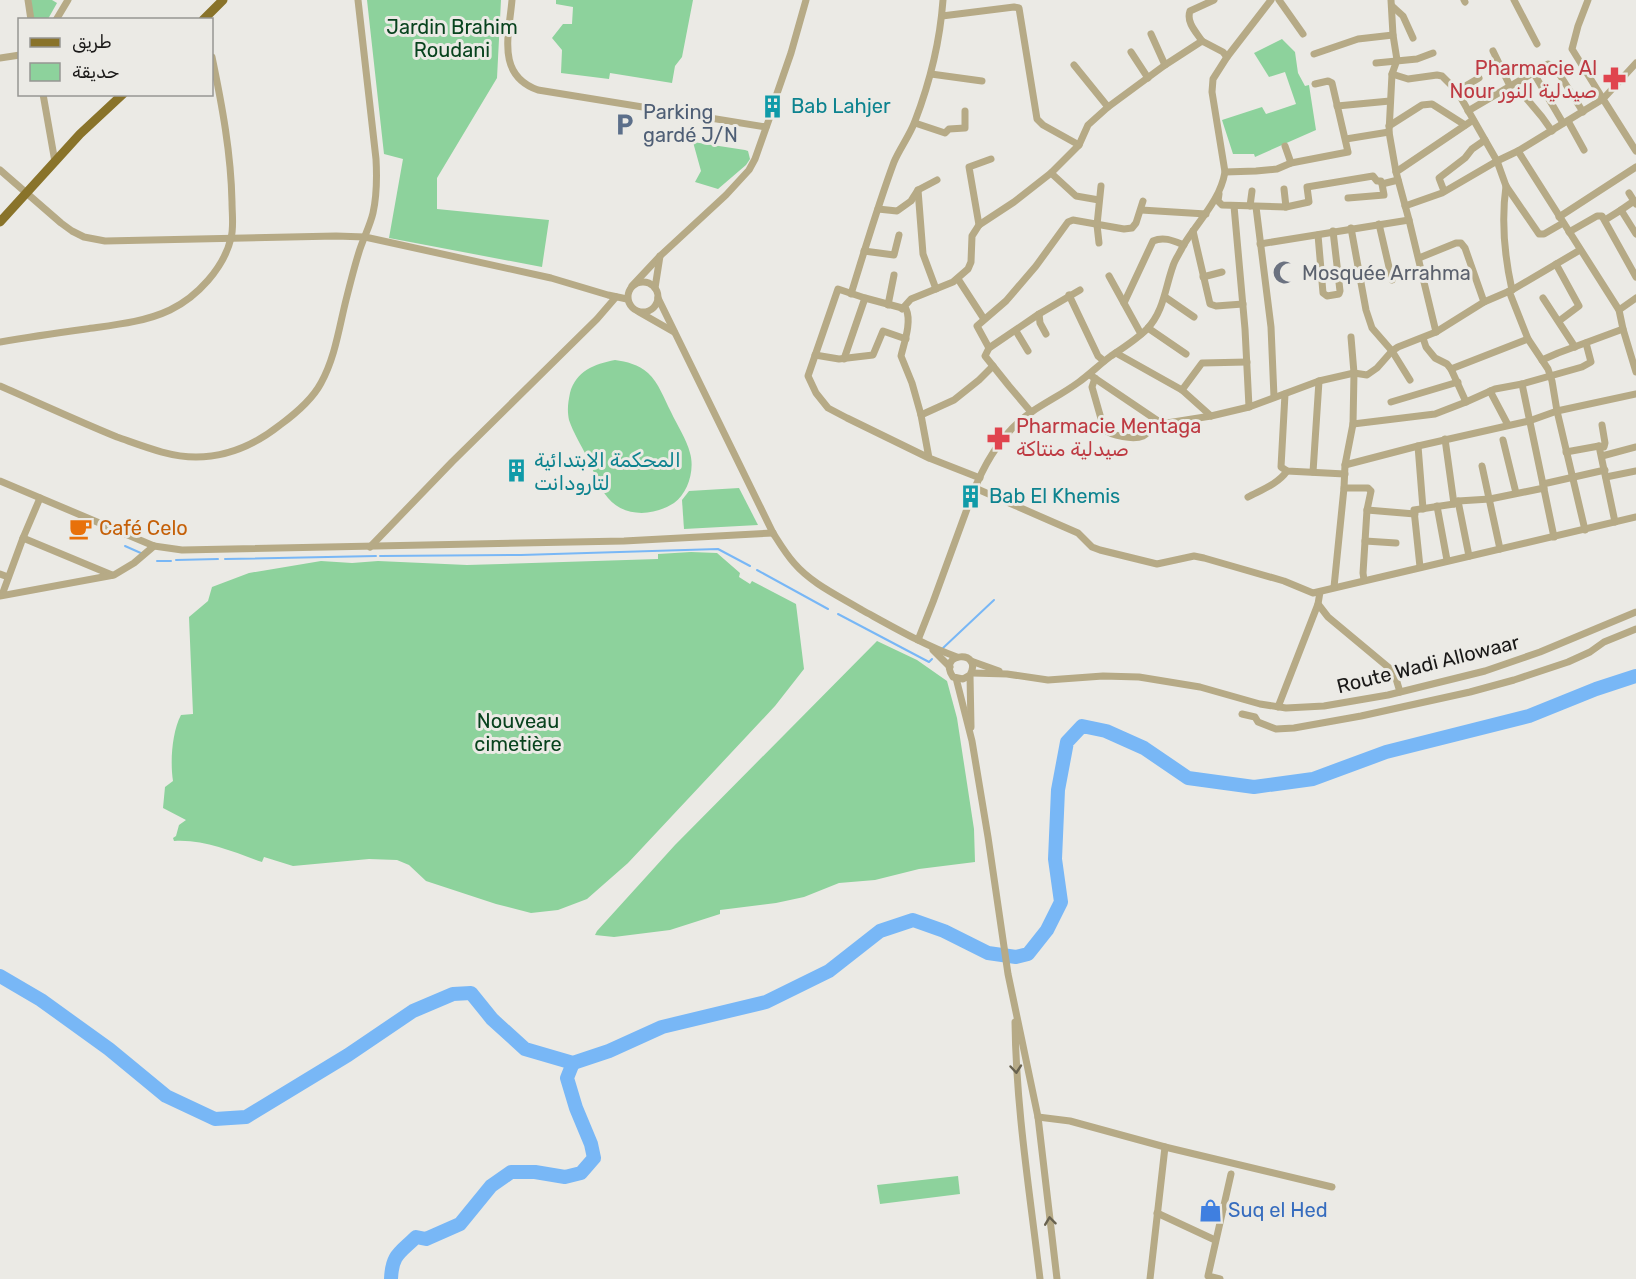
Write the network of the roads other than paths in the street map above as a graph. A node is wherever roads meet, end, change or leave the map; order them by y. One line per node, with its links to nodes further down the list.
1 (28, 0): 15 (street)
2 (68, 0): 16 (street)
3 (223, 0): 17 (main road)
4 (358, 0): 116 (street)
5 (512, 0): 60 (street)
6 (806, 0): 60 (street)
7 (943, 0): 14 (street)
8 (1214, 0): 22 (street)
9 (1271, 0): 29 (street)
10 (1279, 0): 19 (street)
11 (1515, 0): 23 (street)
12 (1588, 0): 49 (street)
13 (1392, 3): 20 (street); 21 (street)
14 (942, 16): 38 (street); 65 (street)
15 (31, 18)
16 (57, 18)
17 (205, 18)
18 (1151, 34): 36 (street)
19 (1303, 34)
20 (1393, 36): 27 (street); 31 (street)
21 (1413, 38)
22 (1202, 41): 29 (street); 36 (street)
23 (1537, 44)
24 (1492, 51): 44 (street)
25 (1131, 52): 40 (street)
26 (1433, 53): 31 (street)
27 (1314, 54)
28 (18, 55): 30 (street)
29 (1227, 57): 76 (street)
30 (0, 58)
31 (1397, 60): 33 (street); 39 (street)
32 (213, 62): 117 (street)
33 (1376, 63)
34 (1636, 63): 49 (street)
35 (1074, 65): 52 (street)
36 (1166, 65): 40 (street)
37 (1533, 72): 44 (street); 55 (street); 57 (street)
38 (931, 74): 42 (street); 58 (street)
39 (1392, 74): 45 (street); 50 (street)
40 (1148, 78): 52 (street)
41 (1479, 78): 45 (street)
42 (982, 81)
43 (1315, 84): 51 (street)
44 (1510, 86): 54 (street)
45 (1457, 91): 54 (street)
46 (44, 96): 72 (street)
47 (121, 96): 72 (main road)
48 (1526, 98): 62 (street)
49 (1603, 99): 55 (street); 69 (street)
50 (1390, 101): 51 (street); 61 (street)
51 (1337, 106): 63 (street)
52 (1108, 107): 65 (street)
53 (965, 111): 58 (street)
54 (1468, 111): 56 (street)
55 (1583, 112): 57 (street)
56 (1473, 120): 59 (street); 64 (street)
57 (1565, 122): 62 (street); 67 (street)
58 (915, 123): 98 (street)
59 (1465, 125): 61 (street); 78 (street)
60 (766, 127): 123 (street)
61 (1389, 129): 63 (street); 78 (street)
62 (1552, 130): 68 (street)
63 (1346, 139): 73 (street)
64 (1485, 140): 71 (street); 86 (street)
65 (1079, 146): 77 (street)
66 (1285, 146): 73 (street)
67 (1584, 150)
68 (1518, 151): 71 (street); 103 (street)
69 (1636, 151)
70 (991, 159): 107 (street)
71 (1497, 161): 82 (street); 86 (street)
72 (55, 162): 87 (main road)
73 (1291, 163): 76 (street)
74 (1636, 167): 103 (street)
75 (0, 170): 87 (street)
76 (1225, 172): 89 (street)
77 (1051, 173): 91 (street); 107 (street)
78 (1397, 176): 80 (street); 95 (street)
79 (937, 180): 84 (street)
80 (1382, 184): 90 (street); 97 (street)
81 (1101, 186): 91 (street)
82 (1506, 186): 103 (street); 137 (street)
83 (1284, 189): 97 (street)
84 (918, 190): 98 (street); 135 (street)
85 (1252, 191): 96 (street)
86 (1444, 191): 95 (street)
87 (26, 192): 105 (main road); 117 (street)
88 (1629, 193): 93 (street)
89 (1219, 194): 94 (street); 101 (street)
90 (1348, 198)
91 (1099, 200): 108 (street)
92 (1143, 201): 99 (street)
93 (1635, 203): 100 (street)
94 (1234, 206): 96 (street); 149 (street)
95 (1405, 206): 102 (street)
96 (1253, 207): 97 (street); 119 (street)
97 (1286, 207)
98 (878, 209): 122 (street)
99 (1141, 210): 101 (street); 108 (street)
100 (1621, 210): 104 (street); 113 (street)
101 (1206, 214): 110 (street)
102 (1409, 220): 106 (street); 124 (street)
103 (1561, 220): 112 (street)
104 (1605, 220): 112 (street); 127 (street)
105 (0, 222)
106 (1379, 224): 109 (street); 132 (street)
107 (979, 225): 131 (street)
108 (1097, 225): 118 (street); 156 (street)
109 (1351, 228): 111 (street); 174 (street)
110 (1193, 231): 120 (street); 130 (street)
111 (1333, 231): 115 (street); 115 (street)
112 (1569, 232): 121 (street)
113 (1636, 234)
114 (899, 235): 122 (street)
115 (1318, 235): 119 (street)
116 (365, 237): 117 (street); 140 (street); 192 (street)
117 (231, 238): 169 (street)
118 (1099, 243)
119 (1260, 244): 197 (street)
120 (1184, 245): 141 (street); 148 (street)
121 (1580, 250): 125 (street); 152 (street)
122 (864, 251): 138 (street)
123 (660, 256): 133 (street); 134 (street)
124 (1419, 258): 147 (street); 162 (street)
125 (1556, 264): 137 (street); 157 (street)
126 (1222, 272): 130 (street)
127 (1635, 272)
128 (894, 275): 150 (street)
129 (1109, 276): 148 (street)
130 (1203, 277): 149 (street)
131 (958, 279): 135 (street); 156 (street)
132 (1392, 280)
133 (632, 286): 134 (street); 146 (street)
134 (655, 288): 142 (street)
135 (936, 289): 151 (street)
136 (1080, 290): 139 (street)
137 (1511, 290): 147 (street); 168 (street)
138 (851, 294): 143 (street); 177 (street)
139 (1069, 296): 154 (street); 180 (street)
140 (616, 297): 146 (street); 249 (street)
141 (1165, 297): 155 (street); 158 (street)
142 (658, 298): 153 (street); 161 (street)
143 (865, 298): 150 (street); 178 (street)
144 (1543, 298): 157 (street)
145 (1636, 298): 152 (street)
146 (627, 299): 153 (street)
147 (1484, 302): 162 (street)
148 (1124, 303): 164 (street)
149 (1243, 304): 181 (street)
150 (888, 305): 151 (street)
151 (902, 309): 167 (street)
152 (1619, 310): 159 (street)
153 (637, 311): 161 (street)
154 (1039, 314): 160 (street); 163 (street)
155 (1194, 317)
156 (984, 319): 172 (street)
157 (1559, 321): 171 (street)
158 (1148, 328): 164 (street); 176 (street)
159 (1623, 329): 170 (street); 184 (street)
160 (1016, 331): 172 (street); 173 (street)
161 (675, 332): 243 (street)
162 (1436, 332): 166 (street)
163 (1046, 334)
164 (1141, 334): 175 (street)
165 (1351, 337): 185 (street)
166 (1423, 338): 174 (street); 183 (street)
167 (906, 339): 178 (street); 203 (street)
168 (1528, 339): 179 (street); 183 (street)
169 (0, 342)
170 (1586, 343): 171 (street); 187 (street)
171 (1575, 347): 179 (street)
172 (989, 348): 182 (street)
173 (1028, 351)
174 (1392, 351): 185 (street); 188 (street)
175 (1116, 353): 180 (street); 193 (street)
176 (1185, 354)
177 (815, 355): 178 (street); 217 (street)
178 (844, 359)
179 (1542, 360): 187 (street)
180 (1104, 361): 186 (street)
181 (1247, 362): 193 (street); 200 (street)
182 (993, 366): 202 (street); 203 (street)
183 (1451, 369): 190 (street)
184 (1636, 372)
185 (1354, 374): 189 (street); 207 (street)
186 (1092, 376): 202 (street); 205 (street); 205 (street)
187 (1551, 376): 191 (street); 201 (street)
188 (1410, 380)
189 (1319, 381): 195 (street); 222 (street)
190 (1458, 382): 198 (street); 199 (street)
191 (1522, 384): 194 (street); 206 (street)
192 (0, 386)
193 (1182, 390): 204 (street)
194 (1490, 390): 199 (street); 208 (street)
195 (1286, 394): 197 (street); 220 (street)
196 (1636, 394): 201 (street)
197 (1274, 397): 200 (street)
198 (1390, 402)
199 (1466, 402): 207 (street)
200 (1249, 407): 204 (street)
201 (1557, 411): 206 (street); 215 (street)
202 (1031, 412): 225 (street)
203 (921, 415): 217 (street)
204 (1211, 416): 205 (street)
205 (1158, 421)
206 (1529, 421): 208 (street); 228 (street)
207 (1353, 424): 218 (street)
208 (1508, 425): 210 (street)
209 (1602, 425): 213 (street)
210 (1445, 440): 212 (street); 235 (street)
211 (1503, 440): 230 (street)
212 (1418, 446): 218 (street); 237 (street)
213 (1599, 446): 215 (street); 216 (street)
214 (1636, 447): 216 (street)
215 (1566, 452): 226 (street)
216 (1602, 456): 223 (street)
217 (929, 458): 225 (street)
218 (1345, 465): 224 (street)
219 (1482, 466): 234 (street)
220 (1287, 471): 222 (street); 232 (street)
221 (1636, 471): 223 (street)
222 (1313, 472): 224 (street)
223 (1606, 473): 226 (street); 241 (street)
224 (1345, 474): 229 (street)
225 (980, 477): 231 (street)
226 (1573, 477): 228 (street); 242 (street)
227 (0, 481): 233 (street)
228 (1543, 486): 230 (street); 244 (street)
229 (1344, 488): 238 (street); 258 (street)
230 (1516, 493): 234 (street)
231 (973, 494): 259 (street); 264 (street)
232 (1248, 497)
233 (40, 498): 245 (street); 248 (street)
234 (1490, 499): 235 (street); 250 (street)
235 (1456, 502): 236 (street); 251 (street)
236 (1437, 506): 237 (street); 252 (street)
237 (1423, 509): 239 (street)
238 (1367, 510): 239 (street); 246 (street)
239 (1415, 514): 253 (street)
240 (1636, 517): 241 (street)
241 (1615, 522): 242 (street)
242 (1584, 530): 244 (street)
243 (773, 533): 249 (street); 264 (street)
244 (1554, 537): 250 (street)
245 (23, 538): 255 (street); 256 (street)
246 (1365, 541): 247 (street); 257 (street)
247 (1396, 543)
248 (154, 546): 249 (street); 255 (street)
249 (370, 547)
250 (1500, 549): 251 (street)
251 (1469, 556): 252 (street)
252 (1447, 560): 253 (street)
253 (1420, 567): 257 (street)
254 (0, 574): 256 (street)
255 (114, 575): 260 (street)
256 (9, 577): 260 (street)
257 (1365, 580): 258 (street)
258 (1334, 587): 259 (street)
259 (1320, 592): 261 (street)
260 (1, 595)
261 (1318, 604): 272 (street); 273 (street)
262 (1636, 612): 272 (street, Route Wadi Allowaar)
263 (1636, 629): 274 (street)
264 (918, 639): 265 (street)
265 (932, 648): 266 (street); 268 (street)
266 (957, 657): 267 (street); 268 (street)
267 (971, 661): 269 (street); 270 (street, Route Wadi Allowaar)
268 (950, 667): 271 (street)
269 (971, 674): 270 (street, Route Wadi Allowaar); 271 (street); 275 (street)
270 (1007, 674): 273 (street, Route Wadi Allowaar)
271 (956, 678): 275 (street)
272 (1400, 692): 273 (street, Route Wadi Allowaar)
273 (1278, 707)
274 (1242, 714)
275 (972, 741): 276 (street)
276 (1015, 1011): 277 (street); 284 (street, one-way to 284)
277 (1038, 1117): 278 (street); 285 (street, one-way to 277)
278 (1165, 1147): 280 (street); 281 (street)
279 (1231, 1174): 282 (street)
280 (1332, 1187)
281 (1157, 1213): 282 (street); 286 (street)
282 (1215, 1240): 283 (street)
283 (1220, 1278)
284 (1040, 1279)
285 (1057, 1279)
286 (1150, 1279)

